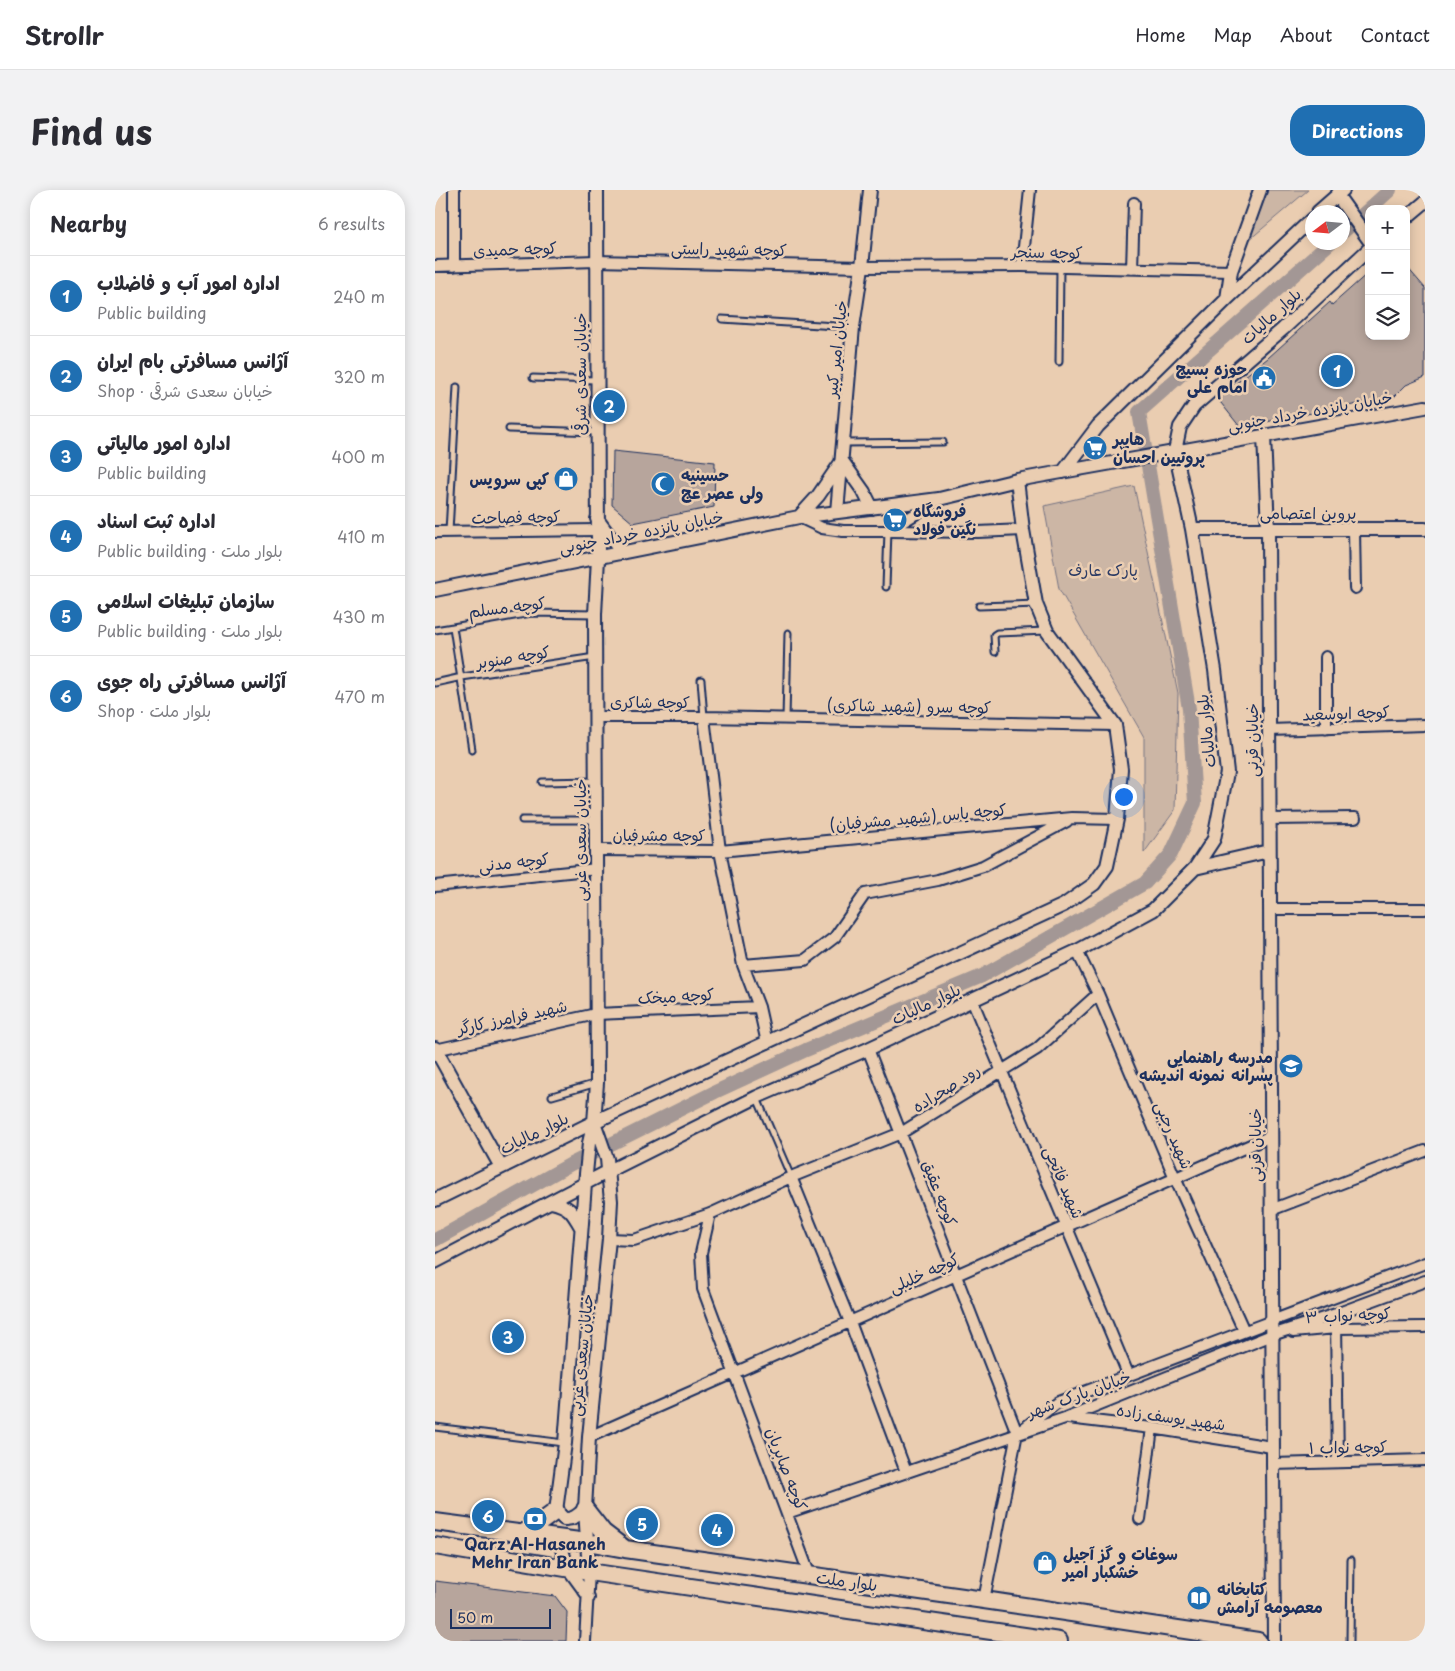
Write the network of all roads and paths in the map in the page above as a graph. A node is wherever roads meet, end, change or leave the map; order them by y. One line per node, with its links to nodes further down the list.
1 (454, 190): 16 (street)
2 (597, 190): 14 (street, خیابان سعدی شرقی)
3 (870, 190): 18 (street, خیابان امیر کبیر)
4 (1030, 190): 17 (street)
5 (1260, 190): 21 (street)
6 (1340, 192): 9 (street); 12 (street)
7 (1425, 202): 10 (street)
8 (1134, 203): 20 (street)
9 (1326, 205)
10 (1410, 215)
11 (1305, 226): 22 (street)
12 (1365, 233)
13 (1368, 250): 35 (street, بلوار مالیات)
14 (596, 261): 16 (street, کوچه حمیدی); 18 (street, کوچه شهید راستی); 27 (street, خیابان سعدی شرقی)
15 (435, 266): 16 (street, کوچه حمیدی)
16 (454, 266)
17 (1022, 266): 18 (street, کوچه سنجر); 19 (street, کوچه سنجر)
18 (862, 267): 24 (street, خیابان امیر کبیر)
19 (1060, 267): 20 (street, کوچه سنجر); 25 (lane)
20 (1132, 268): 21 (street, کوچه سنجر)
21 (1231, 271): 22 (street)
22 (1227, 299): 37 (street)
23 (722, 319): 24 (lane)
24 (853, 327): 34 (street, خیابان امیر کبیر)
25 (1059, 362)
26 (533, 378): 27 (lane)
27 (596, 380): 31 (street, خیابان سعدی شرقی)
28 (457, 387): 51 (lane)
29 (1425, 407): 32 (street, خیابان پانزده خرداد جنوبی)
30 (509, 429): 31 (lane)
31 (597, 432): 43 (street, خیابان سعدی شرقی)
32 (1264, 436): 35 (street, خیابان پانزده خرداد جنوبی); 45 (street, خیابان قرنی)
33 (943, 442): 34 (lane)
34 (843, 443): 36 (street, خیابان امیر کبیر)
35 (1174, 452): 37 (street, خیابان پانزده خرداد جنوبی); 44 (street, بلوار مالیات)
36 (842, 461): 40 (street); 41 (street, خیابان امیر کبیر); 42 (street)
37 (1063, 472): 38 (street, خیابان پانزده خرداد جنوبی)
38 (1017, 480): 39 (street, خیابان پانزده خرداد جنوبی); 48 (street, بلوار مالیات)
39 (939, 499): 40 (street, خیابان پانزده خرداد جنوبی); 49 (street)
40 (872, 508): 41 (street, خیابان پانزده خرداد جنوبی)
41 (837, 512): 42 (street, خیابان پانزده خرداد جنوبی)
42 (799, 517): 49 (street); 52 (street, خیابان پانزده خرداد جنوبی)
43 (597, 525): 51 (street, کوچه فصاحت); 52 (street); 53 (street, خیابان سعدی شرقی)
44 (1192, 529): 45 (street, پروین اعتصامی); 89 (street, بلوار مالیات)
45 (1268, 529): 46 (street, پروین اعتصامی); 76 (street, خیابان قرنی)
46 (1354, 529): 47 (street, پروین اعتصامی); 55 (street)
47 (1425, 529)
48 (1023, 530): 49 (street); 57 (street, بلوار مالیات)
49 (888, 531): 54 (lane)
50 (435, 532): 51 (street, کوچه فصاحت)
51 (449, 532)
52 (623, 553): 53 (street, خیابان پانزده خرداد جنوبی)
53 (598, 558): 56 (street, خیابان پانزده خرداد جنوبی); 59 (street, خیابان سعدی غربی)
54 (886, 587)
55 (1355, 588)
56 (435, 590)
57 (1036, 604): 58 (lane); 62 (street, بلوار مالیات)
58 (979, 606)
59 (595, 614): 60 (lane, کوچه مسلم); 65 (street, خیابان سعدی غربی)
60 (453, 627): 61 (lane, کوچه مسلم); 67 (lane)
61 (435, 630)
62 (1047, 631): 64 (lane); 73 (street, بلوار مالیات)
63 (788, 633): 72 (lane)
64 (995, 652)
65 (595, 657): 67 (lane, کوچه صنوبر); 70 (street, خیابان سعدی غربی)
66 (1326, 657): 75 (street)
67 (462, 677): 69 (lane, کوچه صنوبر); 77 (lane)
68 (701, 680): 71 (lane)
69 (435, 683)
70 (596, 717): 71 (street, کوچه شاکری); 78 (street, خیابان سعدی غربی)
71 (703, 717): 72 (street, کوچه سرو (شهید شاکری)); 87 (street)
72 (785, 719): 73 (street, کوچه سرو (شهید شاکری))
73 (1115, 725): 83 (street, بلوار مالیات)
74 (1425, 725): 75 (street, کوچه ابوسعید)
75 (1327, 729): 76 (street, کوچه ابوسعید)
76 (1269, 730): 81 (street, خیابان قرنی)
77 (472, 750)
78 (596, 781): 79 (lane); 85 (street, خیابان سعدی غربی)
79 (542, 782)
80 (1072, 818): 83 (street, کوچه یاس (شهید مشرفیان)); 87 (street, کوچه یاس (شهید مشرفیان)); 95 (street)
81 (1269, 818): 82 (street); 88 (street, خیابان قرنی)
82 (1355, 818)
83 (1117, 819): 100 (street, بلوار مالیات)
84 (521, 820): 85 (lane)
85 (597, 820): 86 (street, خیابان سعدی غربی)
86 (597, 850): 87 (street, کوچه مشرفیان); 90 (street, خیابان سعدی غربی)
87 (721, 850): 95 (street)
88 (1269, 851): 89 (street); 92 (street, خیابان قرنی)
89 (1195, 868): 94 (street, بلوار مالیات)
90 (597, 869): 91 (street, کوچه مدنی); 99 (street, خیابان سعدی غربی)
91 (435, 886)
92 (1270, 909): 93 (street); 109 (street, خیابان قرنی)
93 (1425, 909)
94 (1077, 950): 96 (street, شهید رجبی); 97 (street, بلوار مالیات)
95 (743, 965): 98 (street)
96 (1098, 994): 103 (street, رود صحراده); 114 (street, شهید رجبی)
97 (972, 1000): 101 (street, بلوار مالیات); 103 (street, شهید فاتحی)
98 (759, 1007): 99 (street, کوچه میخک); 100 (street)
99 (595, 1014): 102 (street, شهید فرامرز کارگر); 104 (street, خیابان سعدی غربی)
100 (767, 1043): 107 (street, بلوار مالیات)
101 (868, 1048): 106 (street, بلوار مالیات); 108 (street, کوچه عقیق)
102 (435, 1049): 112 (street)
103 (1001, 1070): 108 (street, رود صحراده); 120 (street, شهید فاتحی)
104 (597, 1082): 105 (lane); 107 (street, خیابان سعدی غربی)
105 (552, 1096)
106 (757, 1097): 111 (street, بلوار مالیات); 113 (lane)
107 (594, 1122): 111 (street, خیابان سعدی غربی); 112 (street, بلوار مالیات); 115 (street, خیابان سعدی غربی)
108 (901, 1134): 113 (street, رود صحراده); 125 (street, کوچه عقیق)
109 (1271, 1136): 114 (street, کوچه خلیلی); 118 (street, خیابان قرنی)
110 (1425, 1151): 118 (street)
111 (608, 1165): 115 (street, بلوار مالیات); 122 (street, خیابان سعدی غربی)
112 (501, 1167): 116 (street, بلوار مالیات)
113 (791, 1177): 119 (street, رود صحراده); 129 (street)
114 (1175, 1178): 120 (street, کوچه خلیلی); 132 (street, شهید رجبی)
115 (585, 1184): 117 (street); 121 (street, خیابان سعدی غربی)
116 (435, 1200)
117 (551, 1202): 121 (street); 123 (street)
118 (1271, 1210): 128 (street, خیابان قرنی)
119 (710, 1214): 122 (street, رود صحراده); 134 (street, کوچه صابریان)
120 (1066, 1226): 125 (street, کوچه خلیلی); 135 (street, شهید فاتحی)
121 (581, 1227): 141 (street, خیابان سعدی غربی)
122 (609, 1239): 140 (street, خیابان سعدی غربی)
123 (435, 1262)
124 (1425, 1263): 128 (street, خیابان پارک شهر)
125 (956, 1275): 129 (street, کوچه خلیلی); 139 (street, کوچه عقیق)
126 (1425, 1281): 127 (street, خیابان پارک شهر)
127 (1335, 1314): 131 (street); 133 (street, خیابان پارک شهر)
128 (1272, 1321): 132 (street, خیابان پارک شهر); 133 (street, خیابان قرنی)
129 (850, 1322): 134 (street, کوچه خلیلی); 146 (street)
130 (1425, 1327): 131 (street, کوچه نواب ۳)
131 (1336, 1328): 133 (street, کوچه نواب ۳); 144 (street)
132 (1244, 1331): 135 (street, خیابان پارک شهر)
133 (1272, 1335): 136 (street, خیابان پارک شهر); 142 (street, خیابان قرنی)
134 (734, 1373): 140 (street, کوچه خلیلی); 149 (street, کوچه صابریان)
135 (1128, 1374): 139 (street, خیابان پارک شهر)
136 (1065, 1418): 138 (street, شهید یوسف زاده); 139 (street, خیابان پارک شهر)
137 (435, 1427): 141 (lane)
138 (1152, 1428): 142 (street, شهید یوسف زاده); 150 (street)
139 (1017, 1433): 146 (street); 162 (street)
140 (589, 1437): 147 (street, خیابان سعدی غربی)
141 (565, 1443): 148 (street, خیابان سعدی غربی)
142 (1273, 1447): 145 (street, خیابان قرنی)
143 (1425, 1460): 144 (street, کوچه نواب ۱)
144 (1338, 1462): 145 (street, کوچه نواب ۱)
145 (1273, 1464): 166 (street, خیابان قرنی)
146 (906, 1472): 149 (street)
147 (585, 1509): 148 (street); 154 (street, خیابان سعدی غربی); 156 (main road)
148 (557, 1511): 152 (main road)
149 (787, 1513): 160 (street, کوچه صابریان)
150 (1140, 1519)
151 (435, 1522): 152 (main road, بلوار ملت)
152 (521, 1534): 153 (main road, بلوار ملت)
153 (559, 1538): 154 (main road, بلوار ملت); 158 (street)
154 (587, 1542): 156 (main road, بلوار ملت); 159 (street, خیابان سعدی غربی)
155 (435, 1546): 158 (main road, بلوار ملت)
156 (625, 1549): 160 (main road, بلوار ملت)
157 (1351, 1560): 167 (lane)
158 (567, 1568): 159 (main road, بلوار ملت); 161 (street)
159 (589, 1572): 161 (street); 164 (main road, بلوار ملت)
160 (810, 1576): 162 (main road, بلوار ملت)
161 (589, 1598): 163 (street)
162 (984, 1600): 165 (main road, بلوار ملت)
163 (585, 1641)
164 (1059, 1641)
165 (1259, 1641)
166 (1273, 1641)
167 (1350, 1641)

